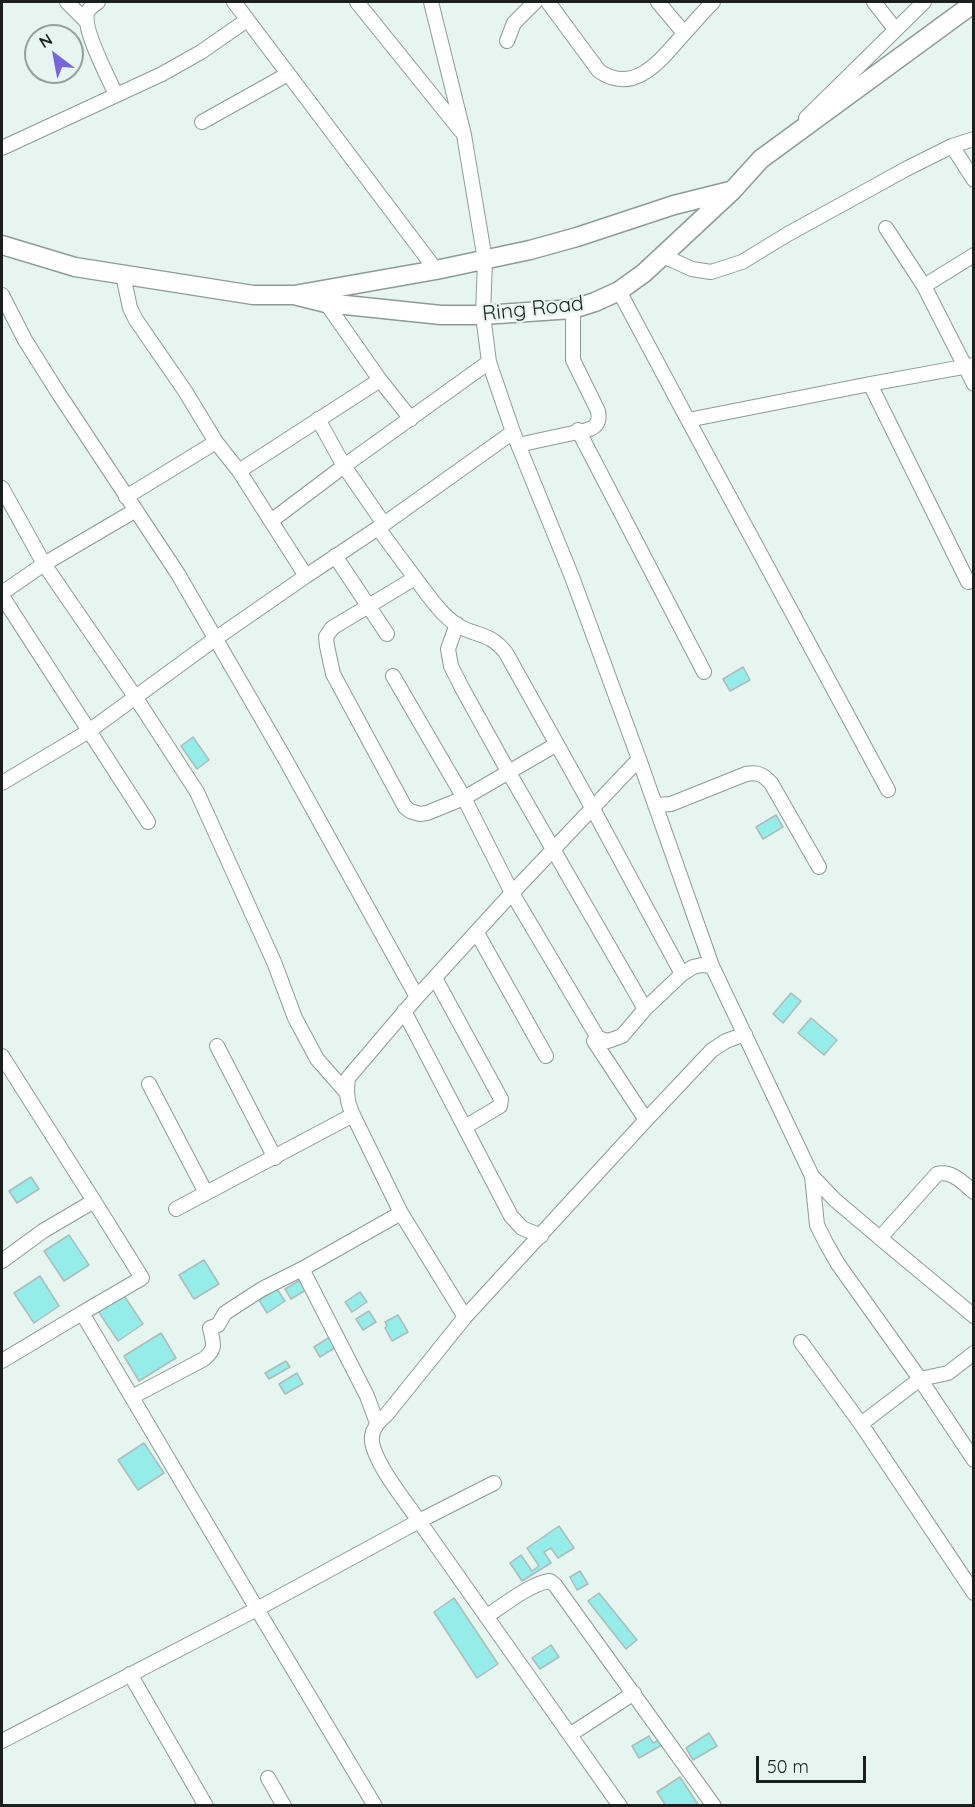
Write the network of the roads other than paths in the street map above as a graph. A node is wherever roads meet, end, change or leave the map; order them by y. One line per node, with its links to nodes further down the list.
1 (67, 2): 14 (street)
2 (98, 2): 14 (street)
3 (234, 2): 13 (street)
4 (357, 2): 21 (street)
5 (431, 2): 21 (street)
6 (548, 2): 16 (street)
7 (658, 2): 16 (street)
8 (713, 2): 16 (street)
9 (874, 2): 15 (street)
10 (924, 2): 15 (street)
11 (974, 3): 25 (main road, Ring Road)
12 (526, 5): 17 (street)
13 (247, 20): 18 (street); 19 (street)
14 (86, 21): 19 (street)
15 (895, 29): 25 (street)
16 (684, 33)
17 (507, 41)
18 (288, 74): 20 (street); 33 (street)
19 (116, 95): 24 (street)
20 (202, 122)
21 (464, 135): 32 (street)
22 (974, 139): 23 (street)
23 (952, 146): 26 (street); 30 (street)
24 (2, 148)
25 (773, 150): 27 (main road, Ring Road)
26 (974, 180)
27 (732, 191): 30 (main road, Ring Road); 32 (main road, Ring Road)
28 (886, 228): 35 (street)
29 (2, 245): 34 (main road, Ring Road)
30 (663, 255): 36 (main road, Ring Road)
31 (974, 255): 35 (street)
32 (485, 260): 33 (main road, Ring Road); 41 (street)
33 (436, 270): 38 (main road, Ring Road)
34 (123, 274): 38 (main road, Ring Road); 52 (street)
35 (924, 286): 43 (street)
36 (619, 291): 40 (main road, Ring Road); 49 (street)
37 (2, 295): 57 (street)
38 (294, 295): 39 (main road, Ring Road)
39 (326, 303): 41 (main road, Ring Road); 44 (street)
40 (573, 309): 41 (main road, Ring Road); 50 (street)
41 (483, 315): 42 (street)
42 (489, 363): 48 (street); 51 (street)
43 (969, 366): 45 (street); 46 (street)
44 (380, 380): 47 (street); 48 (street)
45 (870, 384): 49 (street); 66 (street)
46 (974, 384)
47 (318, 419): 54 (street); 55 (street)
48 (411, 419): 54 (street)
49 (688, 420): 80 (street)
50 (578, 430): 53 (street); 72 (street)
51 (513, 432): 53 (street); 61 (street)
52 (216, 442): 55 (street); 57 (street)
53 (518, 445): 77 (street)
54 (344, 466): 60 (street); 61 (street)
55 (239, 471): 60 (street)
56 (2, 488): 58 (street)
57 (126, 497): 59 (street)
58 (6, 505): 63 (street)
59 (136, 510): 63 (street); 71 (street)
60 (270, 520): 64 (street)
61 (381, 526): 62 (street); 65 (street)
62 (335, 556): 64 (street); 68 (street)
63 (44, 564): 67 (street); 74 (street)
64 (306, 576): 71 (street)
65 (415, 578): 68 (street); 69 (street)
66 (968, 582)
67 (2, 595): 75 (street)
68 (368, 607): 70 (street); 81 (street)
69 (457, 624): 76 (street); 78 (street)
70 (387, 634)
71 (215, 639): 74 (street); 92 (street)
72 (704, 672)
73 (393, 676): 81 (street)
74 (136, 698): 75 (street); 101 (street)
75 (89, 731): 79 (street); 84 (street)
76 (557, 744): 78 (street); 83 (street)
77 (639, 759): 82 (street); 83 (street)
78 (508, 771): 81 (street); 85 (street)
79 (2, 783)
80 (888, 790)
81 (464, 798): 87 (street)
82 (655, 805): 86 (street); 89 (street)
83 (593, 809): 85 (street); 90 (street)
84 (148, 822)
85 (553, 850): 87 (street); 93 (street)
86 (819, 867)
87 (512, 893): 88 (street); 93 (street)
88 (477, 933): 91 (street); 99 (street)
89 (712, 966): 90 (street); 95 (street)
90 (682, 974): 93 (street)
91 (435, 978): 92 (street); 104 (street)
92 (417, 997): 94 (street)
93 (645, 1009)
94 (404, 1011): 101 (street); 104 (street)
95 (745, 1034): 103 (street); 106 (street)
96 (594, 1041): 103 (street)
97 (217, 1046): 105 (street)
98 (2, 1056): 109 (street)
99 (546, 1056)
100 (149, 1084): 108 (street)
101 (346, 1092): 102 (street)
102 (353, 1115): 105 (street); 111 (street)
103 (646, 1120): 112 (street)
104 (465, 1127): 112 (street)
105 (275, 1158): 108 (street)
106 (812, 1176): 113 (street); 122 (street)
107 (974, 1192): 113 (street)
108 (206, 1193): 110 (street)
109 (94, 1201): 114 (street); 116 (street)
110 (176, 1209)
111 (401, 1214): 115 (street); 118 (street)
112 (541, 1236): 118 (street)
113 (880, 1238): 117 (street)
114 (2, 1261)
115 (302, 1269): 123 (street); 124 (street)
116 (82, 1313): 121 (street); 123 (street)
117 (974, 1316)
118 (465, 1317): 124 (street)
119 (801, 1342): 125 (street)
120 (974, 1353): 122 (street)
121 (2, 1361)
122 (920, 1379): 125 (street); 126 (street)
123 (132, 1396): 131 (street)
124 (377, 1423): 129 (street)
125 (861, 1424): 130 (street)
126 (968, 1440): 127 (street)
127 (974, 1460)
128 (494, 1483): 129 (street)
129 (419, 1521): 131 (street); 132 (street)
130 (974, 1593)
131 (257, 1609): 133 (street); 140 (street)
132 (487, 1616): 134 (street); 135 (street)
133 (130, 1674): 136 (street); 138 (street)
134 (634, 1693): 135 (street); 142 (street)
135 (571, 1734): 141 (street)
136 (2, 1741)
137 (268, 1778): 139 (street)
138 (206, 1806)
139 (284, 1806)
140 (375, 1806)
141 (620, 1806)
142 (714, 1806)

